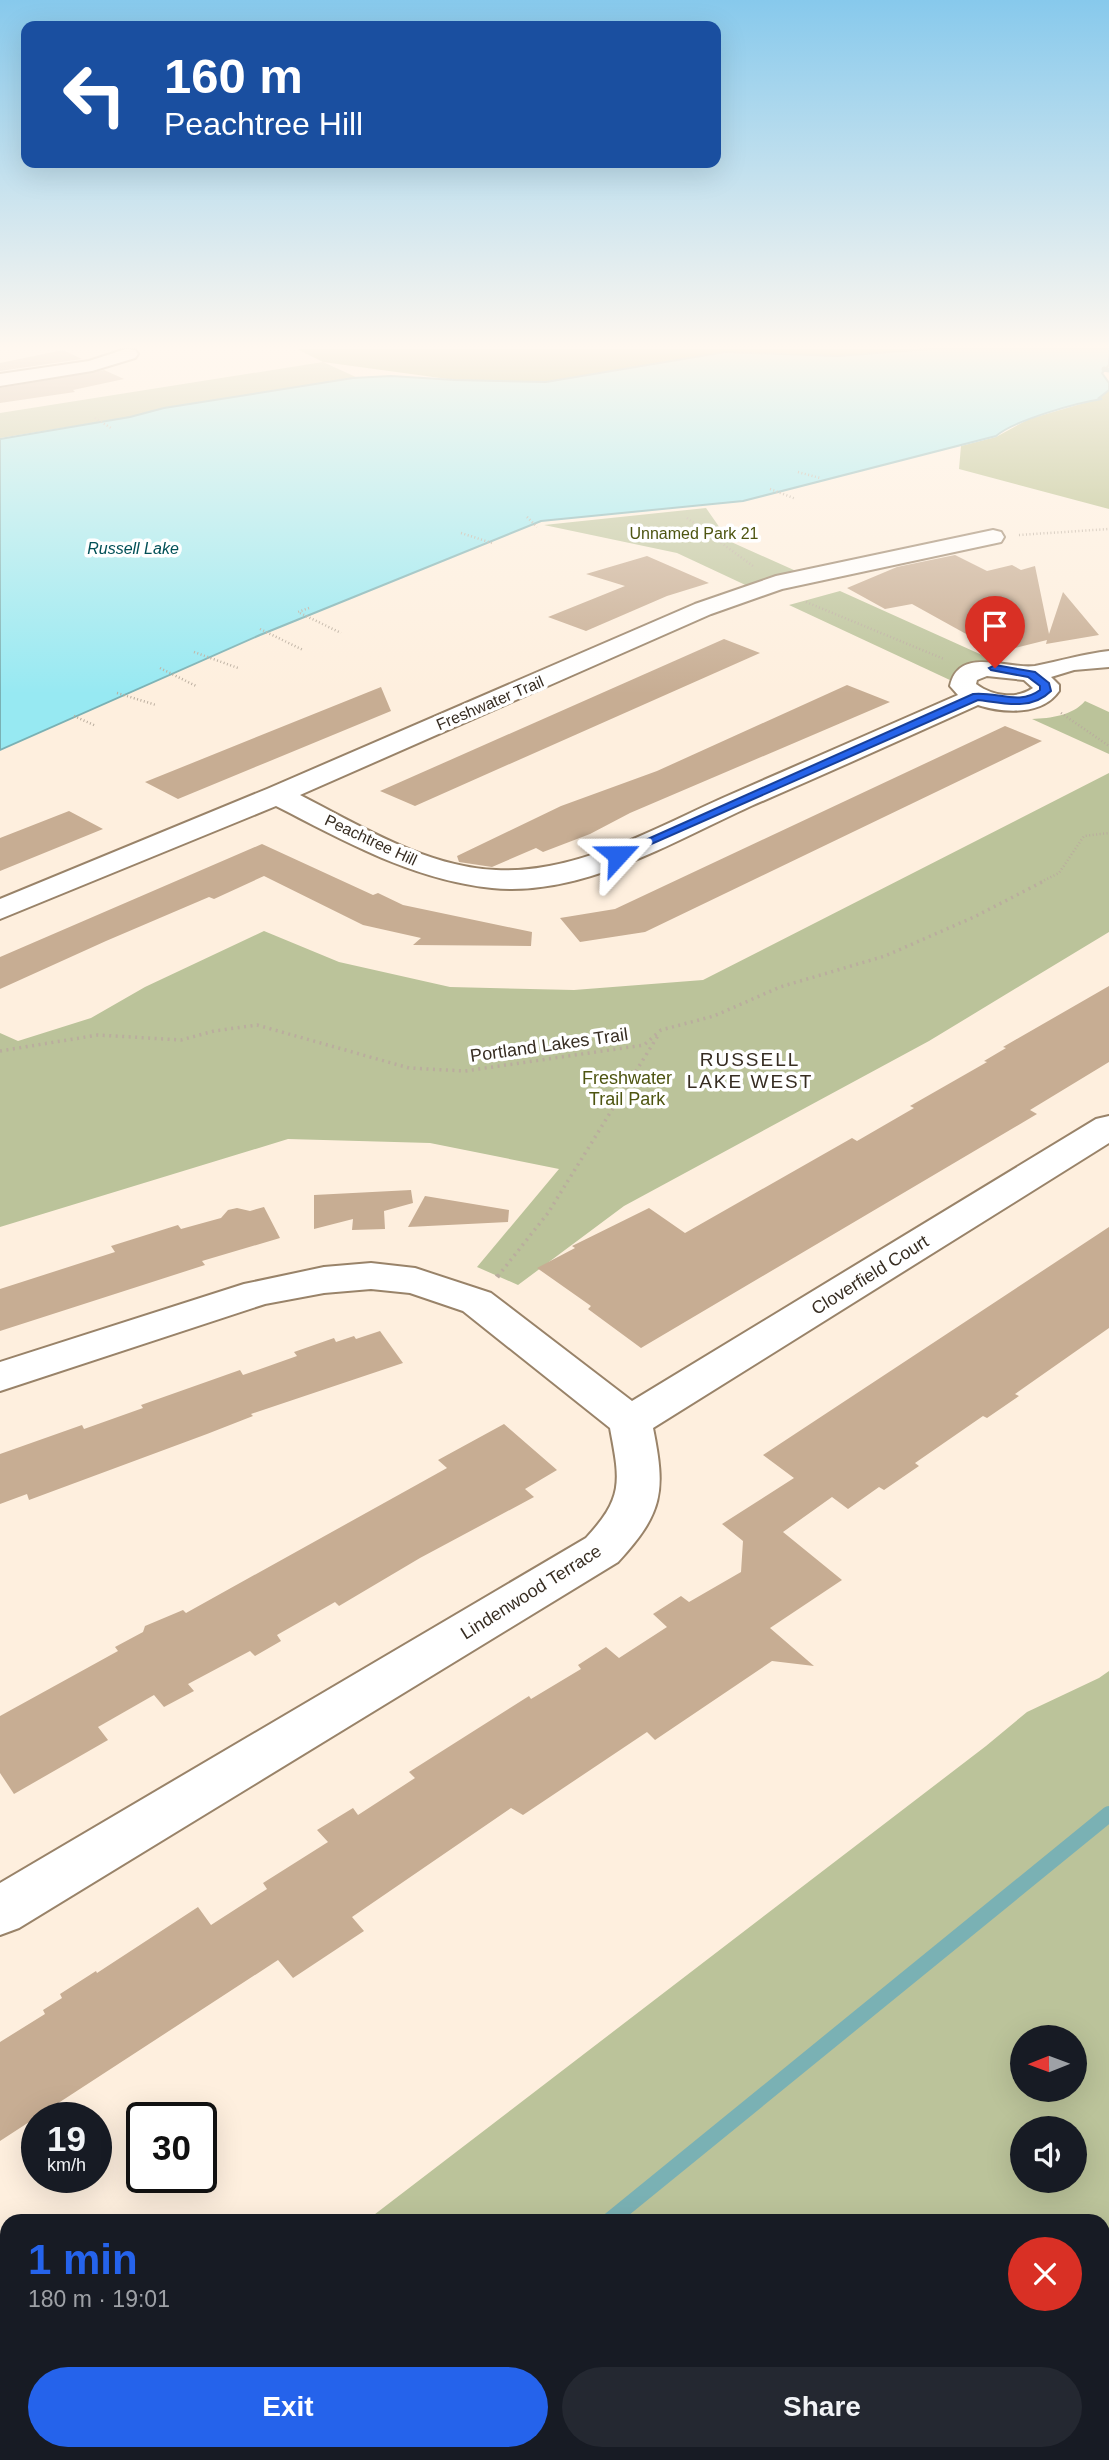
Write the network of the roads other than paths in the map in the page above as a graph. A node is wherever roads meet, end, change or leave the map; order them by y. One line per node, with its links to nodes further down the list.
1 (993, 537): 3 (street, Freshwater Trail)
2 (1109, 659): 3 (street, Peachtree Hill)
3 (277, 794): 4 (street, Freshwater Trail)
4 (0, 910)
5 (1109, 1127): 7 (street, Cloverfield Court)
6 (0, 1377): 7 (street)
7 (630, 1422): 8 (street, Lindenwood Terrace)
8 (0, 1912)

